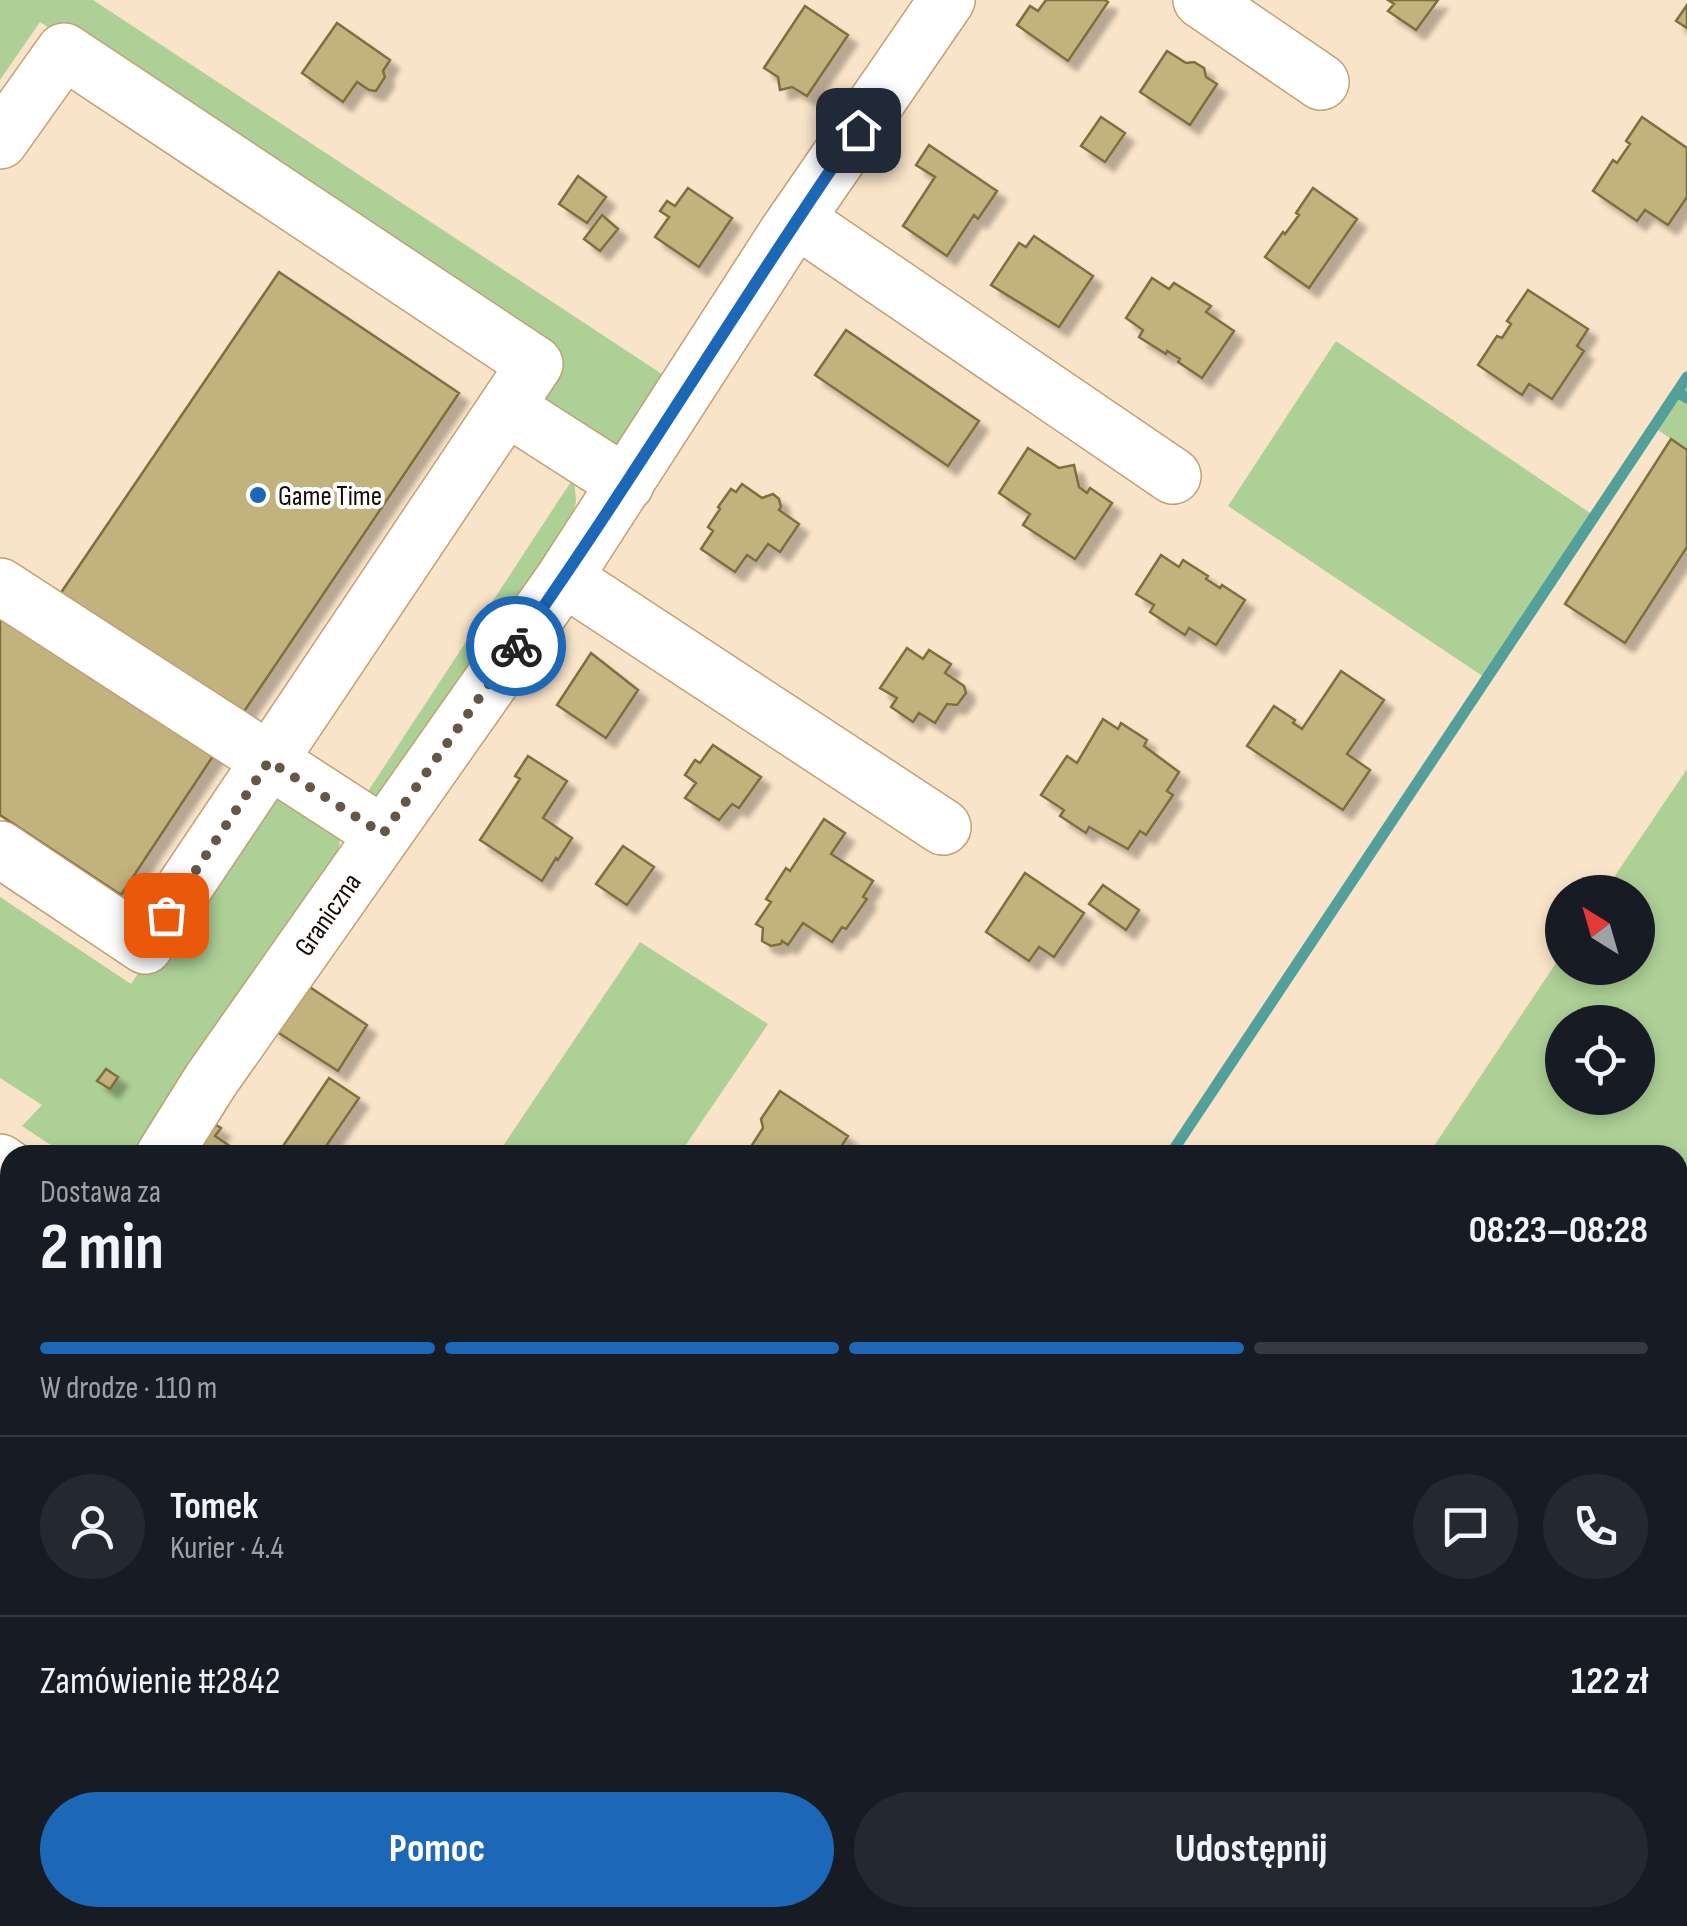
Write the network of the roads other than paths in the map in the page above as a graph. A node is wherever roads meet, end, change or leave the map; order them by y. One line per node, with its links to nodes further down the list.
1 (947, 0): 5 (street, Graniczna)
2 (1201, 0): 3 (street)
3 (1321, 82)
4 (0, 141): 6 (street)
5 (796, 220): 7 (street); 8 (street, Graniczna)
6 (506, 407): 8 (street); 11 (street)
7 (1173, 476)
8 (626, 484): 9 (street, Graniczna)
9 (564, 578): 12 (street); 13 (street, Graniczna)
10 (0, 586): 11 (street)
11 (269, 761): 13 (street); 14 (street)
12 (944, 827)
13 (383, 834): 15 (street, Graniczna)
14 (0, 849)
15 (170, 1145)

